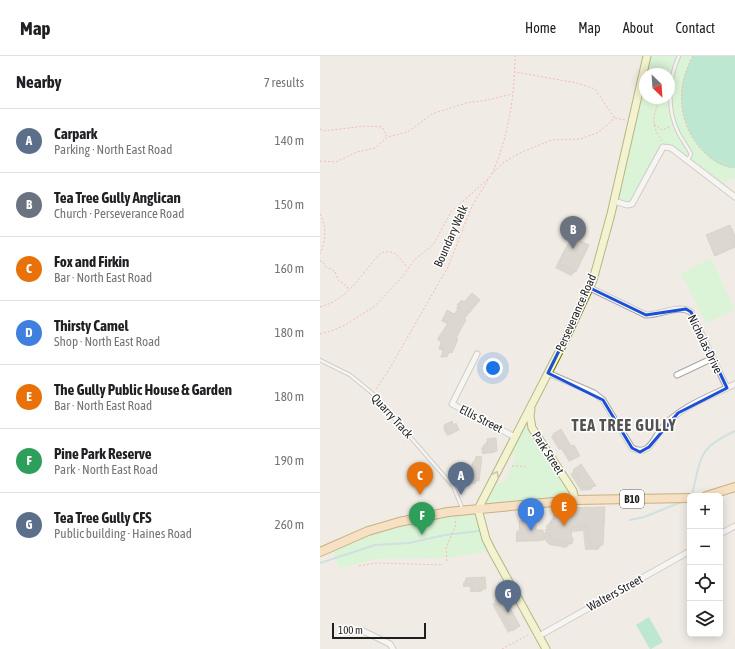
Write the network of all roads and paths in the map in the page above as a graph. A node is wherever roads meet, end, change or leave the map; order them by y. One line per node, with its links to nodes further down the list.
1 (515, 56): 5 (path)
2 (647, 56): 9 (street, Perseverance Road)
3 (679, 56): 12 (lane)
4 (693, 56): 10 (path)
5 (515, 72): 6 (path); 8 (path)
6 (512, 94): 14 (path); 19 (path)
7 (658, 104): 11 (path)
8 (614, 117): 9 (path); 19 (path, Boundary Walk)
9 (631, 122): 21 (street, Perseverance Road)
10 (685, 122): 12 (path); 18 (path)
11 (653, 123): 12 (path); 15 (path)
12 (675, 124): 17 (lane)
13 (320, 129): 14 (path)
14 (387, 137): 16 (path)
15 (672, 148): 17 (street); 21 (street)
16 (320, 161)
17 (688, 161): 20 (street)
18 (732, 168)
19 (491, 176): 25 (path); 37 (path, Boundary Walk)
20 (735, 197)
21 (614, 201): 26 (street, Perseverance Road)
22 (320, 214): 23 (path)
23 (320, 254)
24 (320, 261): 27 (path)
25 (408, 268): 27 (path); 29 (path)
26 (590, 288): 31 (street, Nicholas Drive); 33 (street, Perseverance Road)
27 (349, 292): 28 (path)
28 (320, 307)
29 (320, 334)
30 (477, 354): 41 (street, Ellis Street)
31 (712, 358): 34 (street); 36 (street, Nicholas Drive)
32 (320, 360): 37 (lane, Quarry Track)
33 (548, 372): 36 (street); 38 (street, Perseverance Road)
34 (677, 375)
35 (735, 384): 36 (street)
36 (727, 388)
37 (372, 393): 49 (lane, Quarry Track)
38 (533, 403): 39 (street, Perseverance Road); 40 (street, Park Street)
39 (520, 428): 40 (street); 41 (street, Perseverance Road)
40 (532, 428): 47 (street, Park Street)
41 (515, 437): 48 (street, Perseverance Road, one-way to 41)
42 (512, 466): 43 (path)
43 (527, 468)
44 (735, 487): 45 (main road)
45 (716, 493)
46 (687, 498): 47 (main road, B10)
47 (574, 500): 48 (main road, B10)
48 (478, 509): 49 (main road, B10); 58 (street)
49 (460, 511): 52 (main road, B10); 54 (path)
50 (735, 526): 51 (street)
51 (723, 532)
52 (320, 552)
53 (687, 553): 58 (street, Walters Street)
54 (447, 561)
55 (443, 565): 56 (path)
56 (359, 566)
57 (361, 630): 59 (street)
58 (538, 633): 60 (path); 61 (street)
59 (393, 649)
60 (502, 649)
61 (546, 649)

